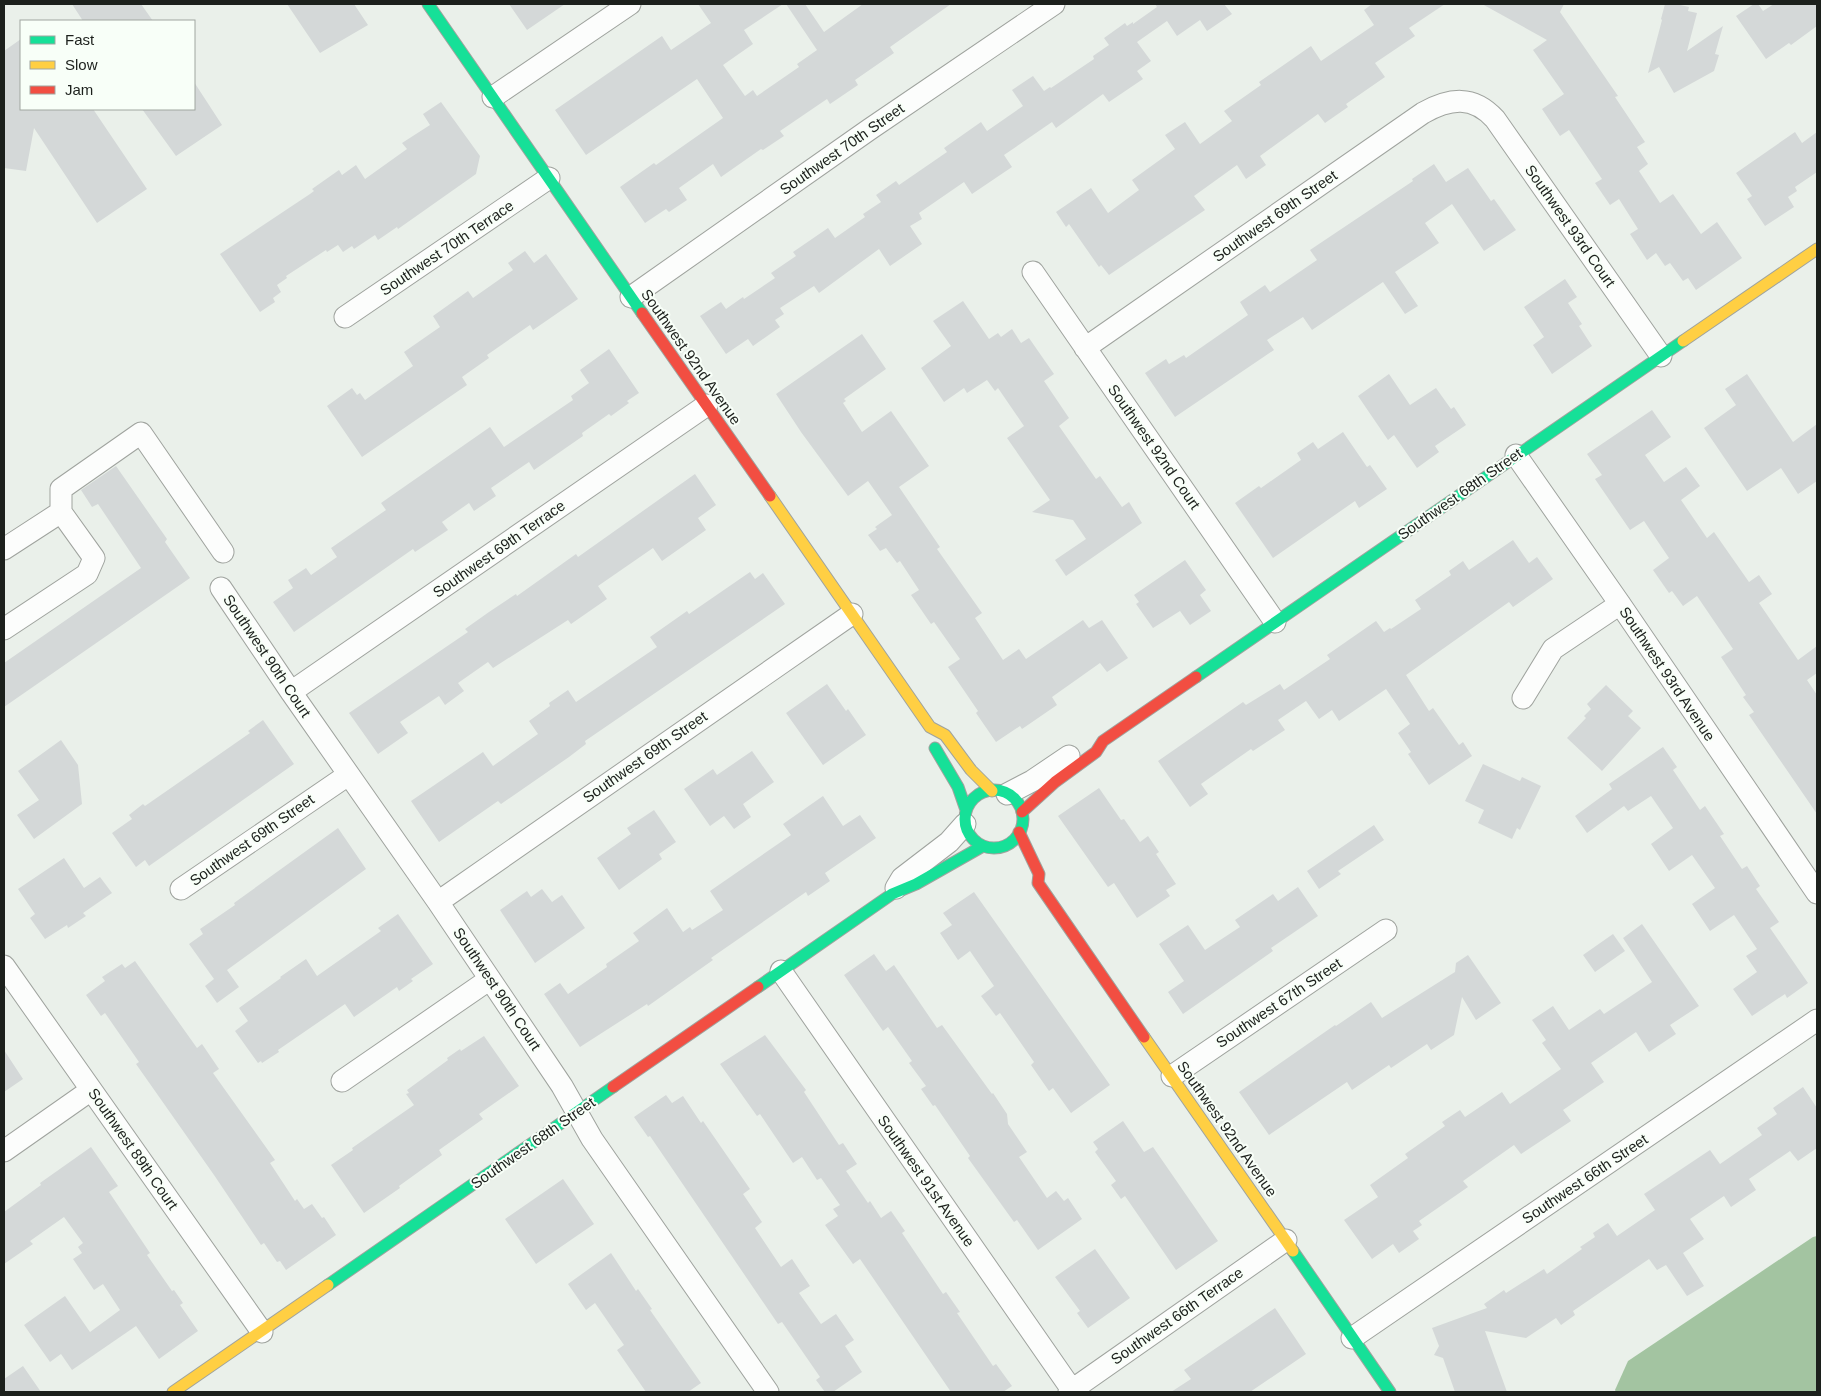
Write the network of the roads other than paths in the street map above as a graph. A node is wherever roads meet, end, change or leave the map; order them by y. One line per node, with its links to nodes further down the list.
1 (428, 4): 4 (street, Southwest 92nd Avenue)
2 (630, 4): 4 (street)
3 (1054, 4): 9 (street, Southwest 70th Street)
4 (493, 97): 6 (street, Southwest 92nd Avenue)
5 (1472, 102): 11 (street, Southwest 69th Street); 12 (street, Southwest 93rd Court)
6 (549, 178): 9 (street, Southwest 92nd Avenue); 10 (street, Southwest 70th Terrace)
7 (1817, 249): 12 (street, Southwest 68th Street)
8 (1033, 272): 11 (street, Southwest 92nd Court)
9 (631, 297): 13 (street, Southwest 92nd Avenue)
10 (345, 317)
11 (1085, 348): 21 (street, Southwest 92nd Court)
12 (1661, 356): 14 (street, Southwest 68th Street)
13 (707, 405): 20 (street, Southwest 92nd Avenue); 23 (street, Southwest 69th Terrace)
14 (1516, 455): 19 (street, Southwest 93rd Avenue); 21 (street, Southwest 68th Street)
15 (61, 512): 16 (street); 17 (street); 22 (street)
16 (4, 549)
17 (223, 552)
18 (221, 588): 23 (street, Southwest 90th Court)
19 (1620, 604): 24 (street); 38 (street, Southwest 93rd Avenue)
20 (852, 614): 25 (street, Southwest 92nd Avenue); 40 (street, Southwest 69th Street)
21 (1275, 622): 26 (street, Southwest 68th Street)
22 (4, 629)
23 (291, 692): 27 (street, Southwest 90th Court)
24 (1523, 698)
25 (930, 727): 28 (street, Southwest 92nd Avenue); 30 (street, Southwest 92nd Avenue)
26 (1103, 741): 28 (street, Southwest 68th Street); 29 (street, Southwest 68th Street)
27 (348, 775): 37 (street, Southwest 69th Street); 40 (street, Southwest 90th Court)
28 (1000, 792): 29 (street); 30 (street)
29 (1022, 812): 31 (street)
30 (966, 817): 32 (street); 39 (street, Southwest 68th Street)
31 (1019, 832): 33 (street); 36 (street, Southwest 92nd Avenue)
32 (983, 846): 33 (street); 39 (street, Southwest 68th Street)
33 (999, 848): 34 (street)
34 (1010, 859)
35 (1026, 876): 36 (street, Southwest 92nd Avenue)
36 (1038, 883): 46 (street, Southwest 92nd Avenue)
37 (181, 889)
38 (1817, 893)
39 (892, 894): 43 (street, Southwest 68th Street)
40 (438, 902): 44 (street, Southwest 90th Court)
41 (1386, 930): 46 (street, Southwest 67th Street)
42 (4, 966): 48 (street, Southwest 89th Court)
43 (781, 971): 49 (street, Southwest 68th Street); 54 (street, Southwest 91st Avenue)
44 (490, 979): 47 (street); 49 (street, Southwest 90th Court)
45 (1817, 1020): 53 (street, Southwest 66th Street)
46 (1172, 1076): 51 (street, Southwest 92nd Avenue)
47 (342, 1081)
48 (91, 1090): 50 (street); 52 (street, Southwest 89th Court)
49 (576, 1113): 52 (street, Southwest 68th Street); 56 (street, Southwest 90th Court)
50 (4, 1150)
51 (1286, 1240): 53 (street, Southwest 92nd Avenue); 54 (street, Southwest 66th Terrace)
52 (262, 1332): 55 (street, Southwest 68th Street)
53 (1352, 1338): 57 (street, Southwest 92nd Avenue)
54 (1070, 1391)
55 (173, 1392)
56 (768, 1392)
57 (1390, 1392)

